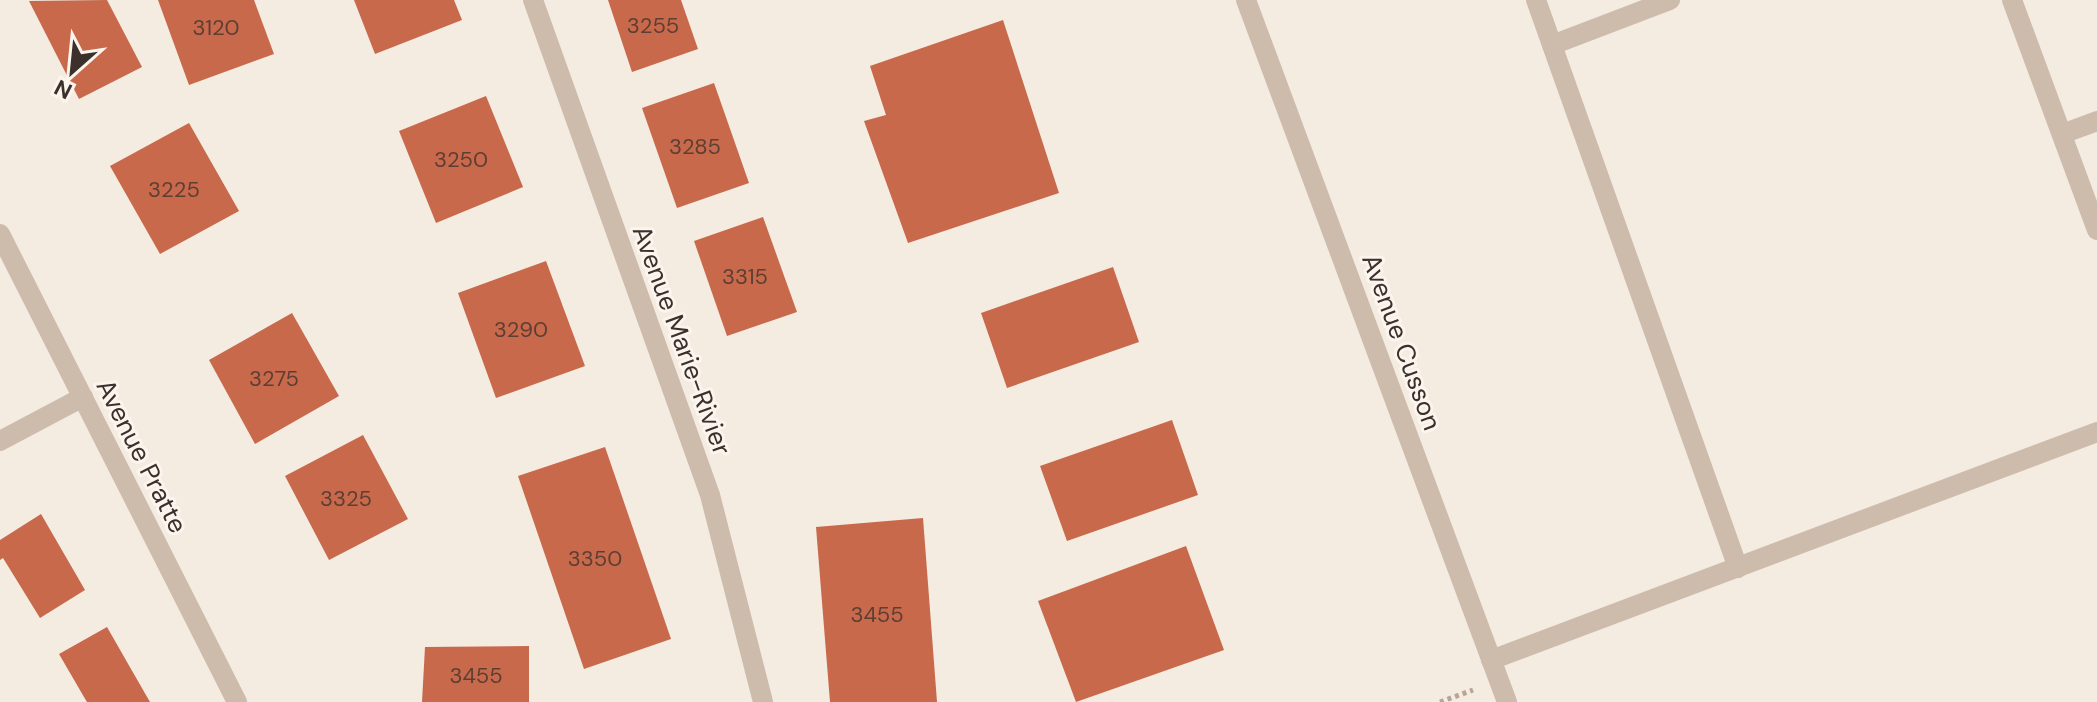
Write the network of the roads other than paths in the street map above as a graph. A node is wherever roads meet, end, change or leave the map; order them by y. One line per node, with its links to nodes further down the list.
1 (533, 0): 17 (street, Avenue Marie-Rivier)
2 (1246, 0): 15 (street, Avenue Cusson)
3 (1536, 0): 6 (street)
4 (1670, 0): 6 (street)
5 (2012, 0): 8 (street)
6 (1552, 45): 14 (street)
7 (2097, 121): 8 (street)
8 (2062, 134): 9 (street)
9 (2097, 230)
10 (0, 234): 11 (street, Avenue Pratte)
11 (83, 397): 13 (street); 16 (street, Avenue Pratte)
12 (2097, 432): 14 (street)
13 (0, 441)
14 (1738, 568): 15 (street)
15 (1491, 660): 18 (street, Avenue Cusson)
16 (237, 702)
17 (763, 702)
18 (1507, 702)

